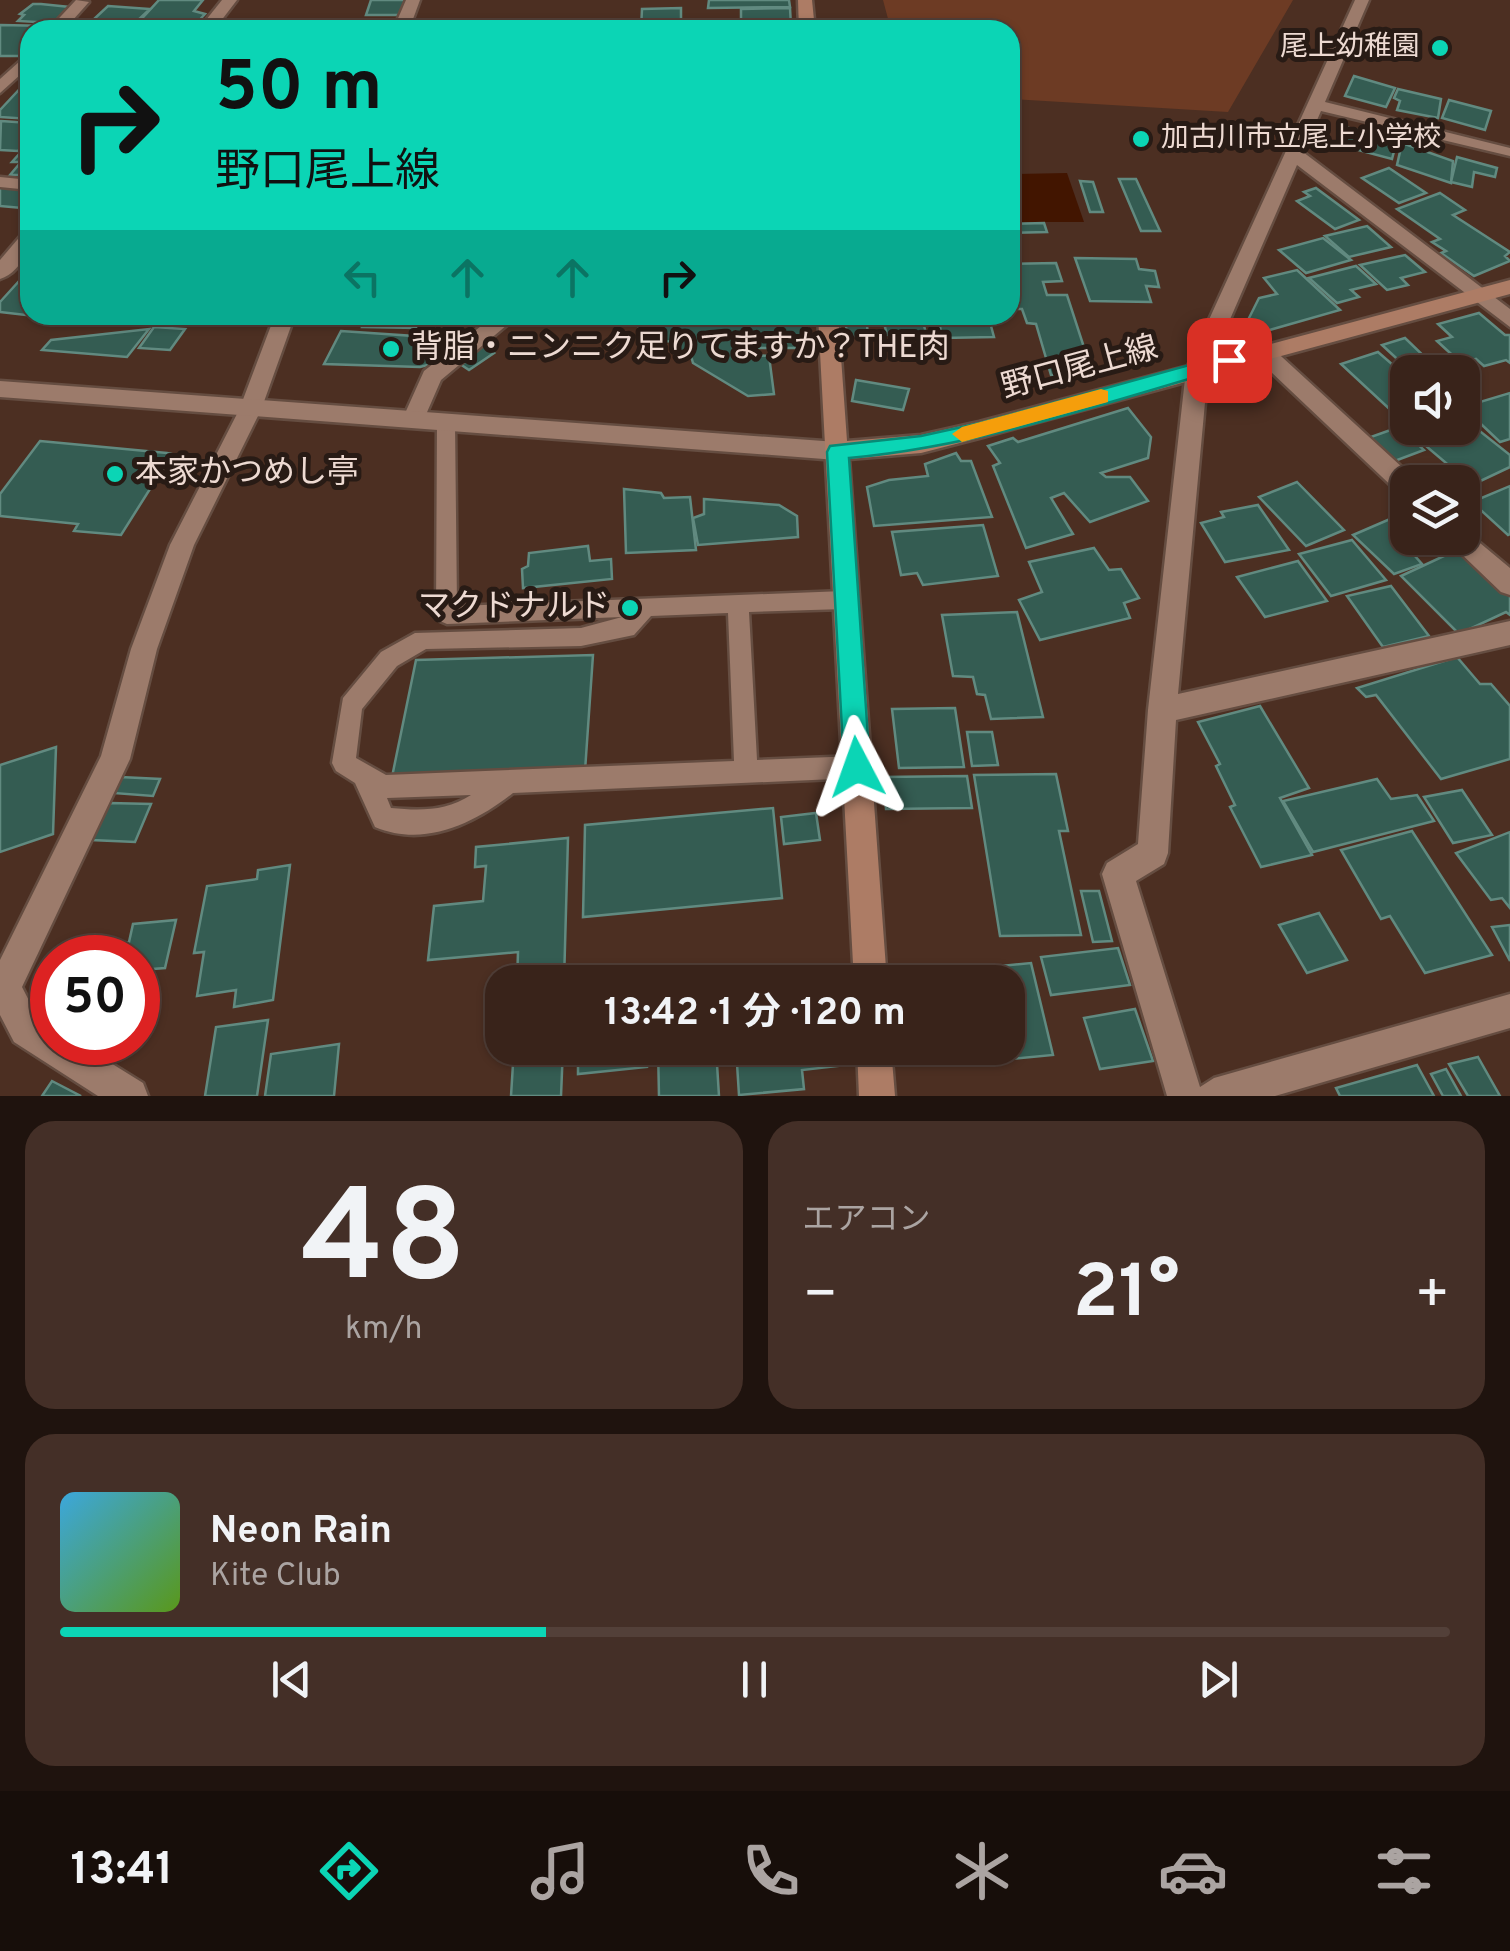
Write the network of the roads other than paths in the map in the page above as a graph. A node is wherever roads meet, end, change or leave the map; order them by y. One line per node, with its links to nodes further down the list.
1 (230, 0): 3 (street)
2 (1362, 0): 6 (street)
3 (214, 20)
4 (20, 67): 5 (street)
5 (0, 88)
6 (1313, 104): 7 (street); 8 (street)
7 (1504, 152)
8 (1293, 153): 12 (street); 18 (street)
9 (20, 249): 10 (street)
10 (0, 273)
11 (1510, 287): 12 (main road, 野口尾上線)
12 (1478, 296): 13 (street); 17 (main road, 野口尾上線)
13 (1510, 320)
14 (281, 325): 20 (street)
15 (496, 325): 21 (street)
16 (829, 325): 23 (main road)
17 (1262, 350): 18 (main road, 野口尾上線); 24 (street)
18 (1197, 370): 23 (main road, 野口尾上線); 31 (street)
19 (0, 389): 20 (street)
20 (250, 410): 21 (street); 37 (street)
21 (413, 420): 22 (street)
22 (446, 423): 23 (street); 29 (lane)
23 (838, 452): 27 (main road)
24 (1390, 470)
25 (1479, 555): 26 (street)
26 (1510, 584)
27 (844, 600): 28 (lane); 32 (main road)
28 (738, 606): 29 (lane); 33 (lane)
29 (644, 609): 34 (lane)
30 (1510, 633): 31 (street)
31 (1162, 710): 42 (street)
32 (857, 767): 33 (lane); 36 (main road)
33 (746, 773): 35 (lane)
34 (364, 776): 35 (lane); 35 (lane)
35 (507, 784)
36 (869, 965)
37 (2, 992): 40 (street)
38 (1510, 1011): 43 (street)
39 (875, 1065): 41 (main road)
40 (130, 1096)
41 (877, 1096)
42 (1184, 1096)
43 (1214, 1096)

